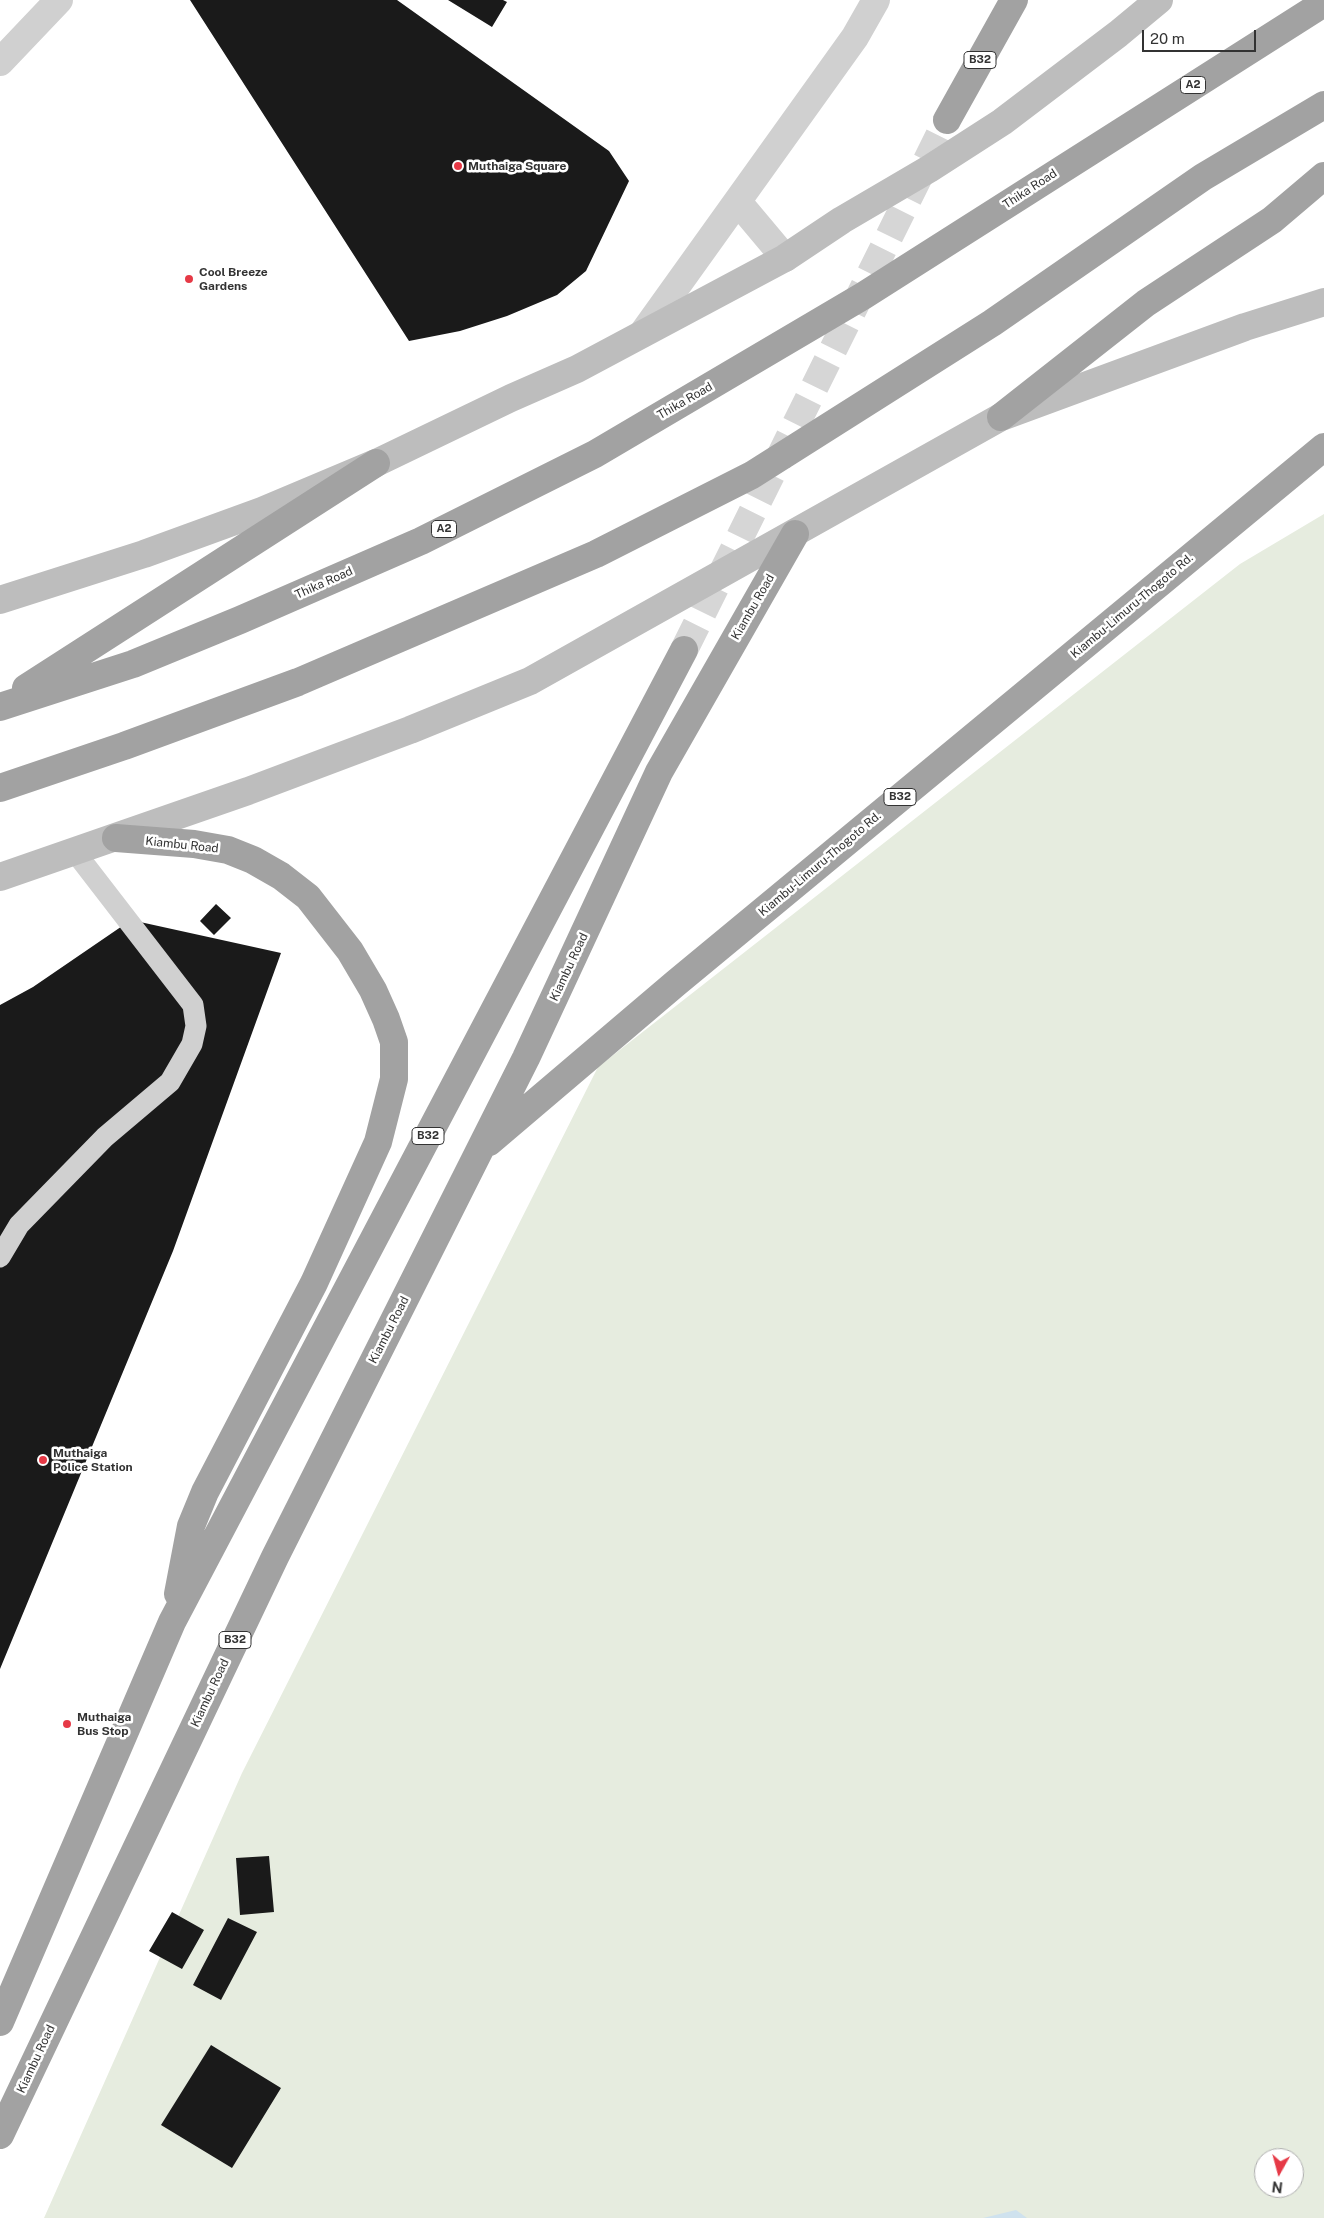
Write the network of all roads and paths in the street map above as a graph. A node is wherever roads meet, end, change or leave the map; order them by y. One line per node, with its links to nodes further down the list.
1 (60, 0): 6 (street)
2 (876, 0): 10 (street)
3 (1014, 0): 8 (highway, B32)
4 (1159, 0): 11 (main road)
5 (1324, 3): 20 (highway, Thika Road / A2)
6 (0, 62)
7 (1324, 105): 21 (highway)
8 (947, 120)
9 (1324, 176): 14 (highway)
10 (738, 202): 11 (street); 13 (street)
11 (785, 258): 13 (main road)
12 (1324, 302): 14 (main road)
13 (643, 333): 16 (main road)
14 (1001, 416): 17 (main road)
15 (1324, 448): 25 (highway, Kiambu-Limuru-Thogoto Rd. / B32)
16 (376, 463): 18 (main road); 20 (highway)
17 (795, 534): 22 (main road); 25 (highway, Kiambu Road / B32)
18 (0, 600)
19 (684, 650): 28 (highway, Kiambu Road / B32)
20 (0, 706)
21 (0, 788)
22 (116, 838): 23 (main road); 28 (highway, Kiambu Road / B32)
23 (76, 852): 24 (main road); 26 (lane)
24 (0, 877)
25 (479, 1150): 30 (highway, Kiambu Road / B32)
26 (9, 1227): 27 (lane)
27 (0, 1257)
28 (172, 1622): 29 (highway, Kiambu Road / B32)
29 (0, 2022)
30 (0, 2135)

